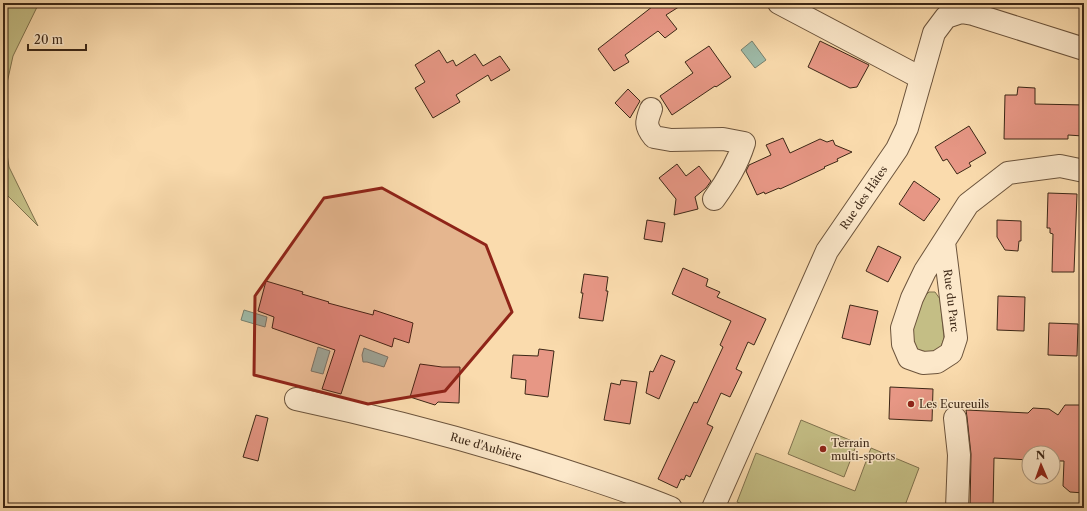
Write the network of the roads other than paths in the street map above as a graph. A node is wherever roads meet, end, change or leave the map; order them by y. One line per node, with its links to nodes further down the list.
1 (779, 3): 3 (street)
2 (1084, 49): 3 (street, Rue des Hâtes)
3 (921, 78): 12 (street, Rue des Hâtes)
4 (651, 109): 6 (street)
5 (1084, 171): 7 (street, Rue du Parc)
6 (714, 199)
7 (944, 242): 7 (street, Rue du Parc)
8 (296, 399): 10 (street, Rue d'Aubière)
9 (955, 418): 13 (street)
10 (624, 498): 11 (street, Rue d'Aubière)
11 (671, 508)
12 (713, 508)
13 (957, 508)

